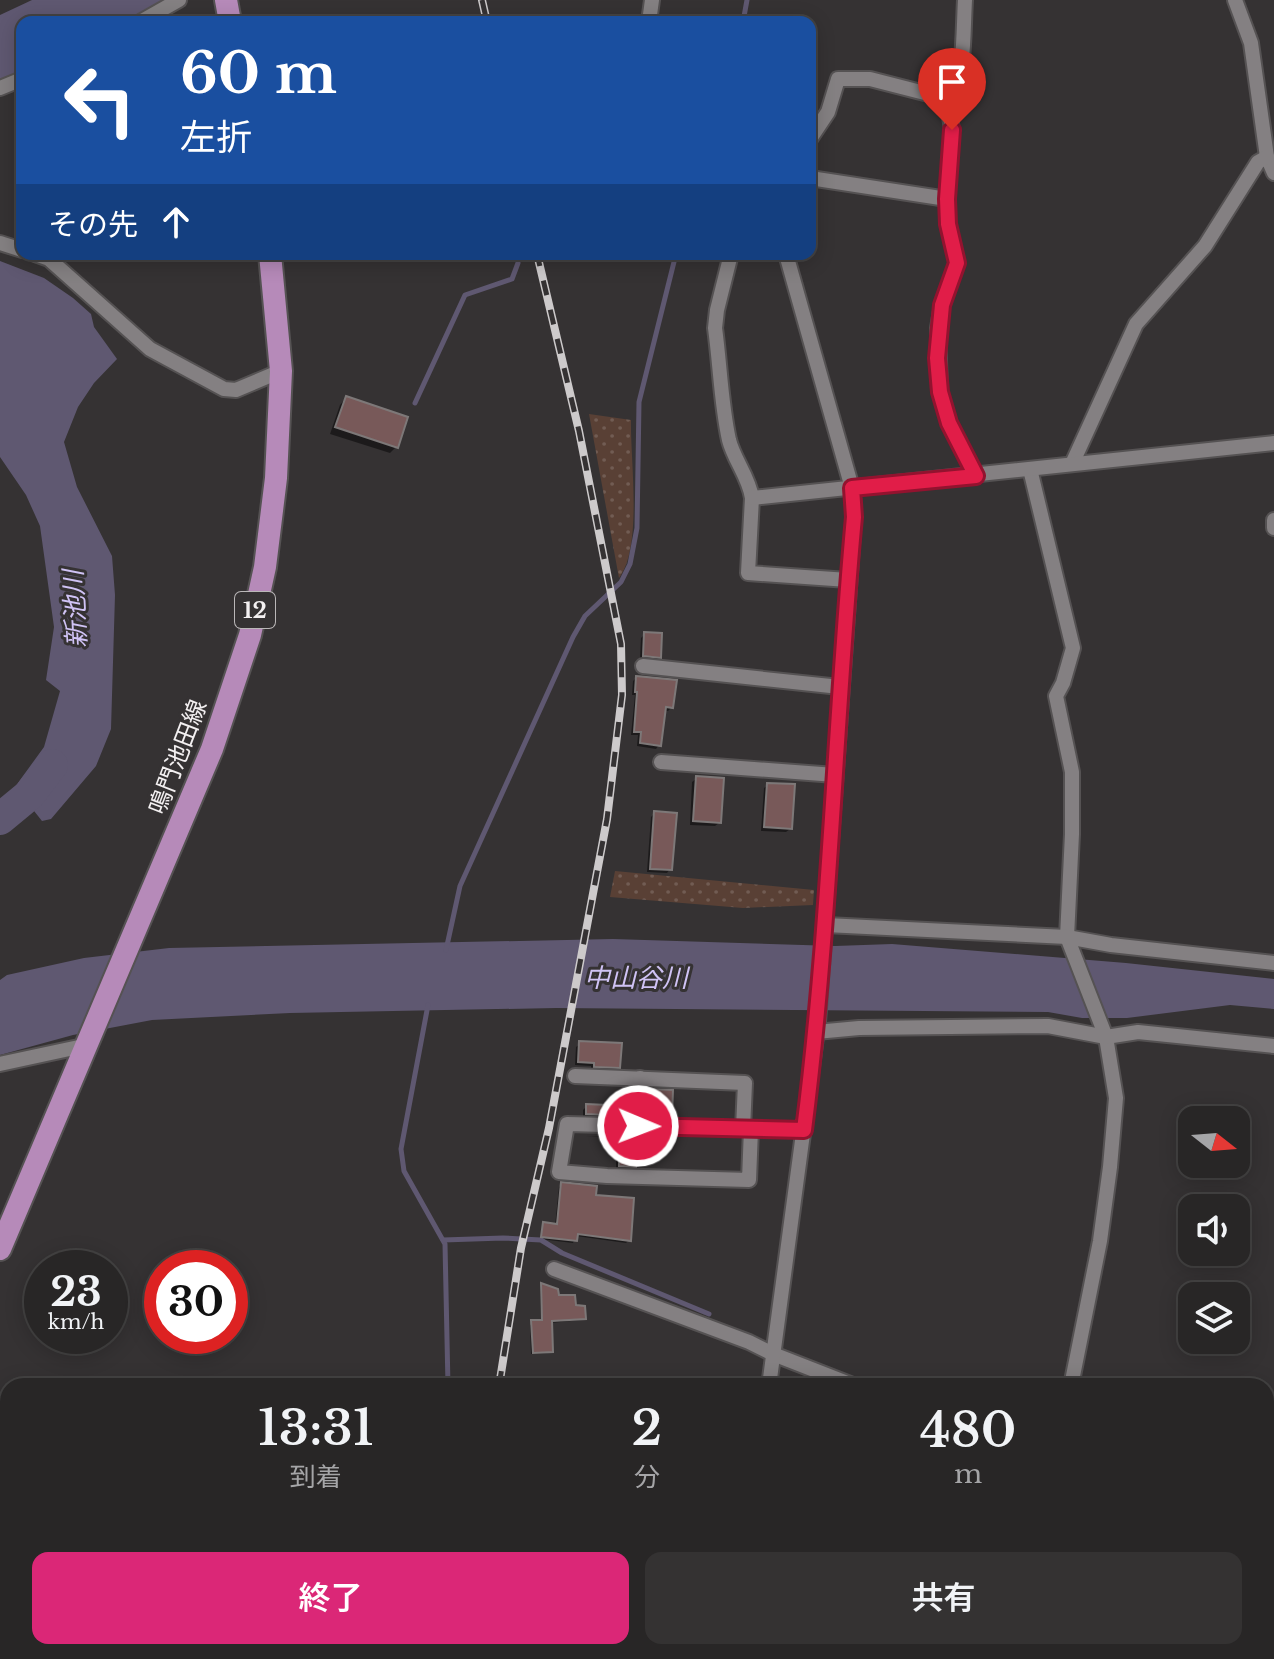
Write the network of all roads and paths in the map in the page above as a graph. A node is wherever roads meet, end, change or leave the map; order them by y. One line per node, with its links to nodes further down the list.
1 (179, 0): 4 (street)
2 (965, 0): 5 (street)
3 (1235, 0): 7 (street)
4 (151, 16)
5 (952, 100): 6 (street); 10 (street)
6 (816, 130)
7 (1267, 157): 8 (street); 17 (street)
8 (1274, 173)
9 (816, 179): 10 (street)
10 (947, 199): 19 (street)
11 (50, 260): 15 (street)
12 (271, 260): 15 (main road, 鳴門池田線 / 12)
13 (730, 260): 21 (street)
14 (788, 260): 20 (street)
15 (281, 371): 34 (main road, 鳴門池田線 / 12)
16 (1274, 443): 17 (street)
17 (1072, 464): 18 (street)
18 (1030, 469): 19 (street); 30 (street)
19 (976, 476): 20 (street)
20 (852, 488): 21 (street); 24 (street)
21 (752, 498): 24 (street)
22 (1274, 520): 23 (street)
23 (1274, 528)
24 (848, 580): 26 (street)
25 (643, 666): 26 (street)
26 (840, 687): 28 (street)
27 (661, 762): 28 (street)
28 (835, 775): 29 (street)
29 (826, 930): 30 (street); 32 (street)
30 (1069, 944): 31 (street); 33 (street)
31 (1274, 963)
32 (817, 1027): 33 (street); 41 (street)
33 (1104, 1031): 35 (street); 47 (street)
34 (90, 1040): 36 (street); 42 (main road, 鳴門池田線 / 12)
35 (1274, 1046)
36 (0, 1064)
37 (575, 1076): 38 (street)
38 (640, 1078): 39 (street); 40 (street)
39 (638, 1126): 40 (street); 40 (street)
40 (747, 1129): 41 (street)
41 (804, 1130): 44 (street)
42 (0, 1249)
43 (554, 1269): 44 (street)
44 (773, 1354): 45 (street); 46 (street)
45 (770, 1378)
46 (834, 1378)
47 (1073, 1378)

